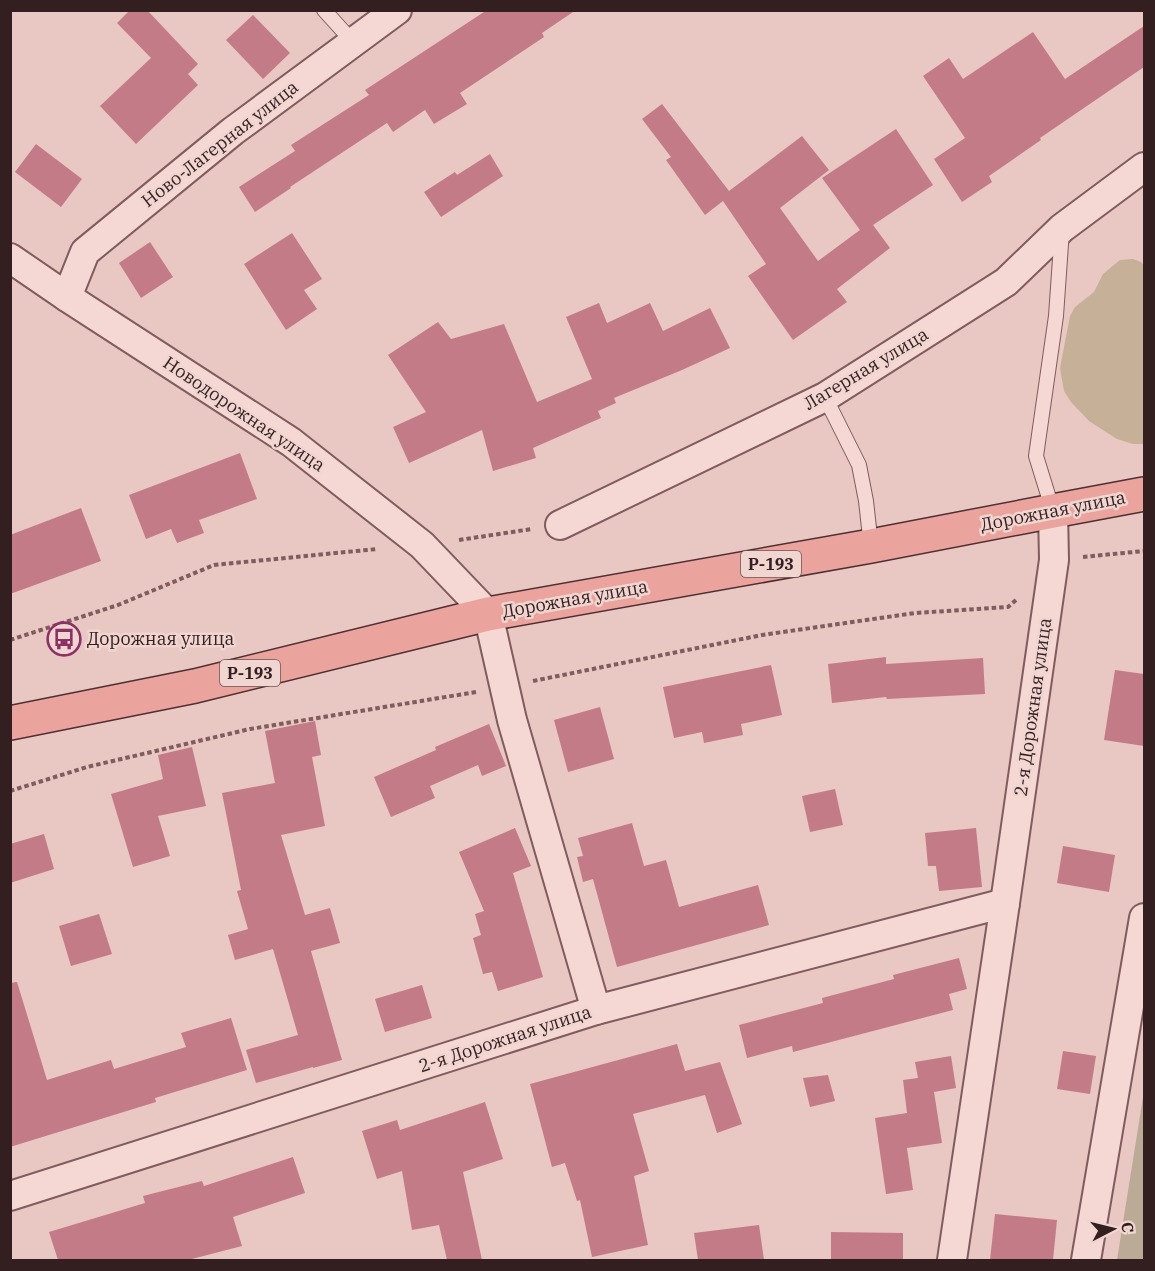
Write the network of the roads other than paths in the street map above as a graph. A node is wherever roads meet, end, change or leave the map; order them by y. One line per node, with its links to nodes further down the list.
1 (324, 10): 3 (lane)
2 (397, 10): 3 (street, Ново-Лагерная улица)
3 (352, 42): 7 (street, Ново-Лагерная улица)
4 (1144, 167): 5 (street, Лагерная улица)
5 (1062, 228): 8 (street, Лагерная улица); 10 (lane)
6 (10, 258): 7 (street, Новодорожная улица)
7 (67, 297): 13 (street, Новодорожная улица)
8 (825, 397): 11 (street, Лагерная улица); 12 (lane)
9 (1144, 494): 10 (main road, Дорожная улица / Р-193)
10 (1053, 511): 12 (main road, Дорожная улица / Р-193); 15 (street, 2-я Дорожная улица)
11 (560, 525)
12 (872, 546): 13 (main road, Дорожная улица / Р-193)
13 (488, 614): 14 (main road, Дорожная улица / Р-193); 17 (street)
14 (10, 723)
15 (1005, 903): 17 (street, 2-я Дорожная улица); 19 (street, 2-я Дорожная улица)
16 (1144, 918): 20 (street)
17 (596, 1010): 18 (street, 2-я Дорожная улица)
18 (10, 1196)
19 (952, 1260)
20 (1086, 1260)

